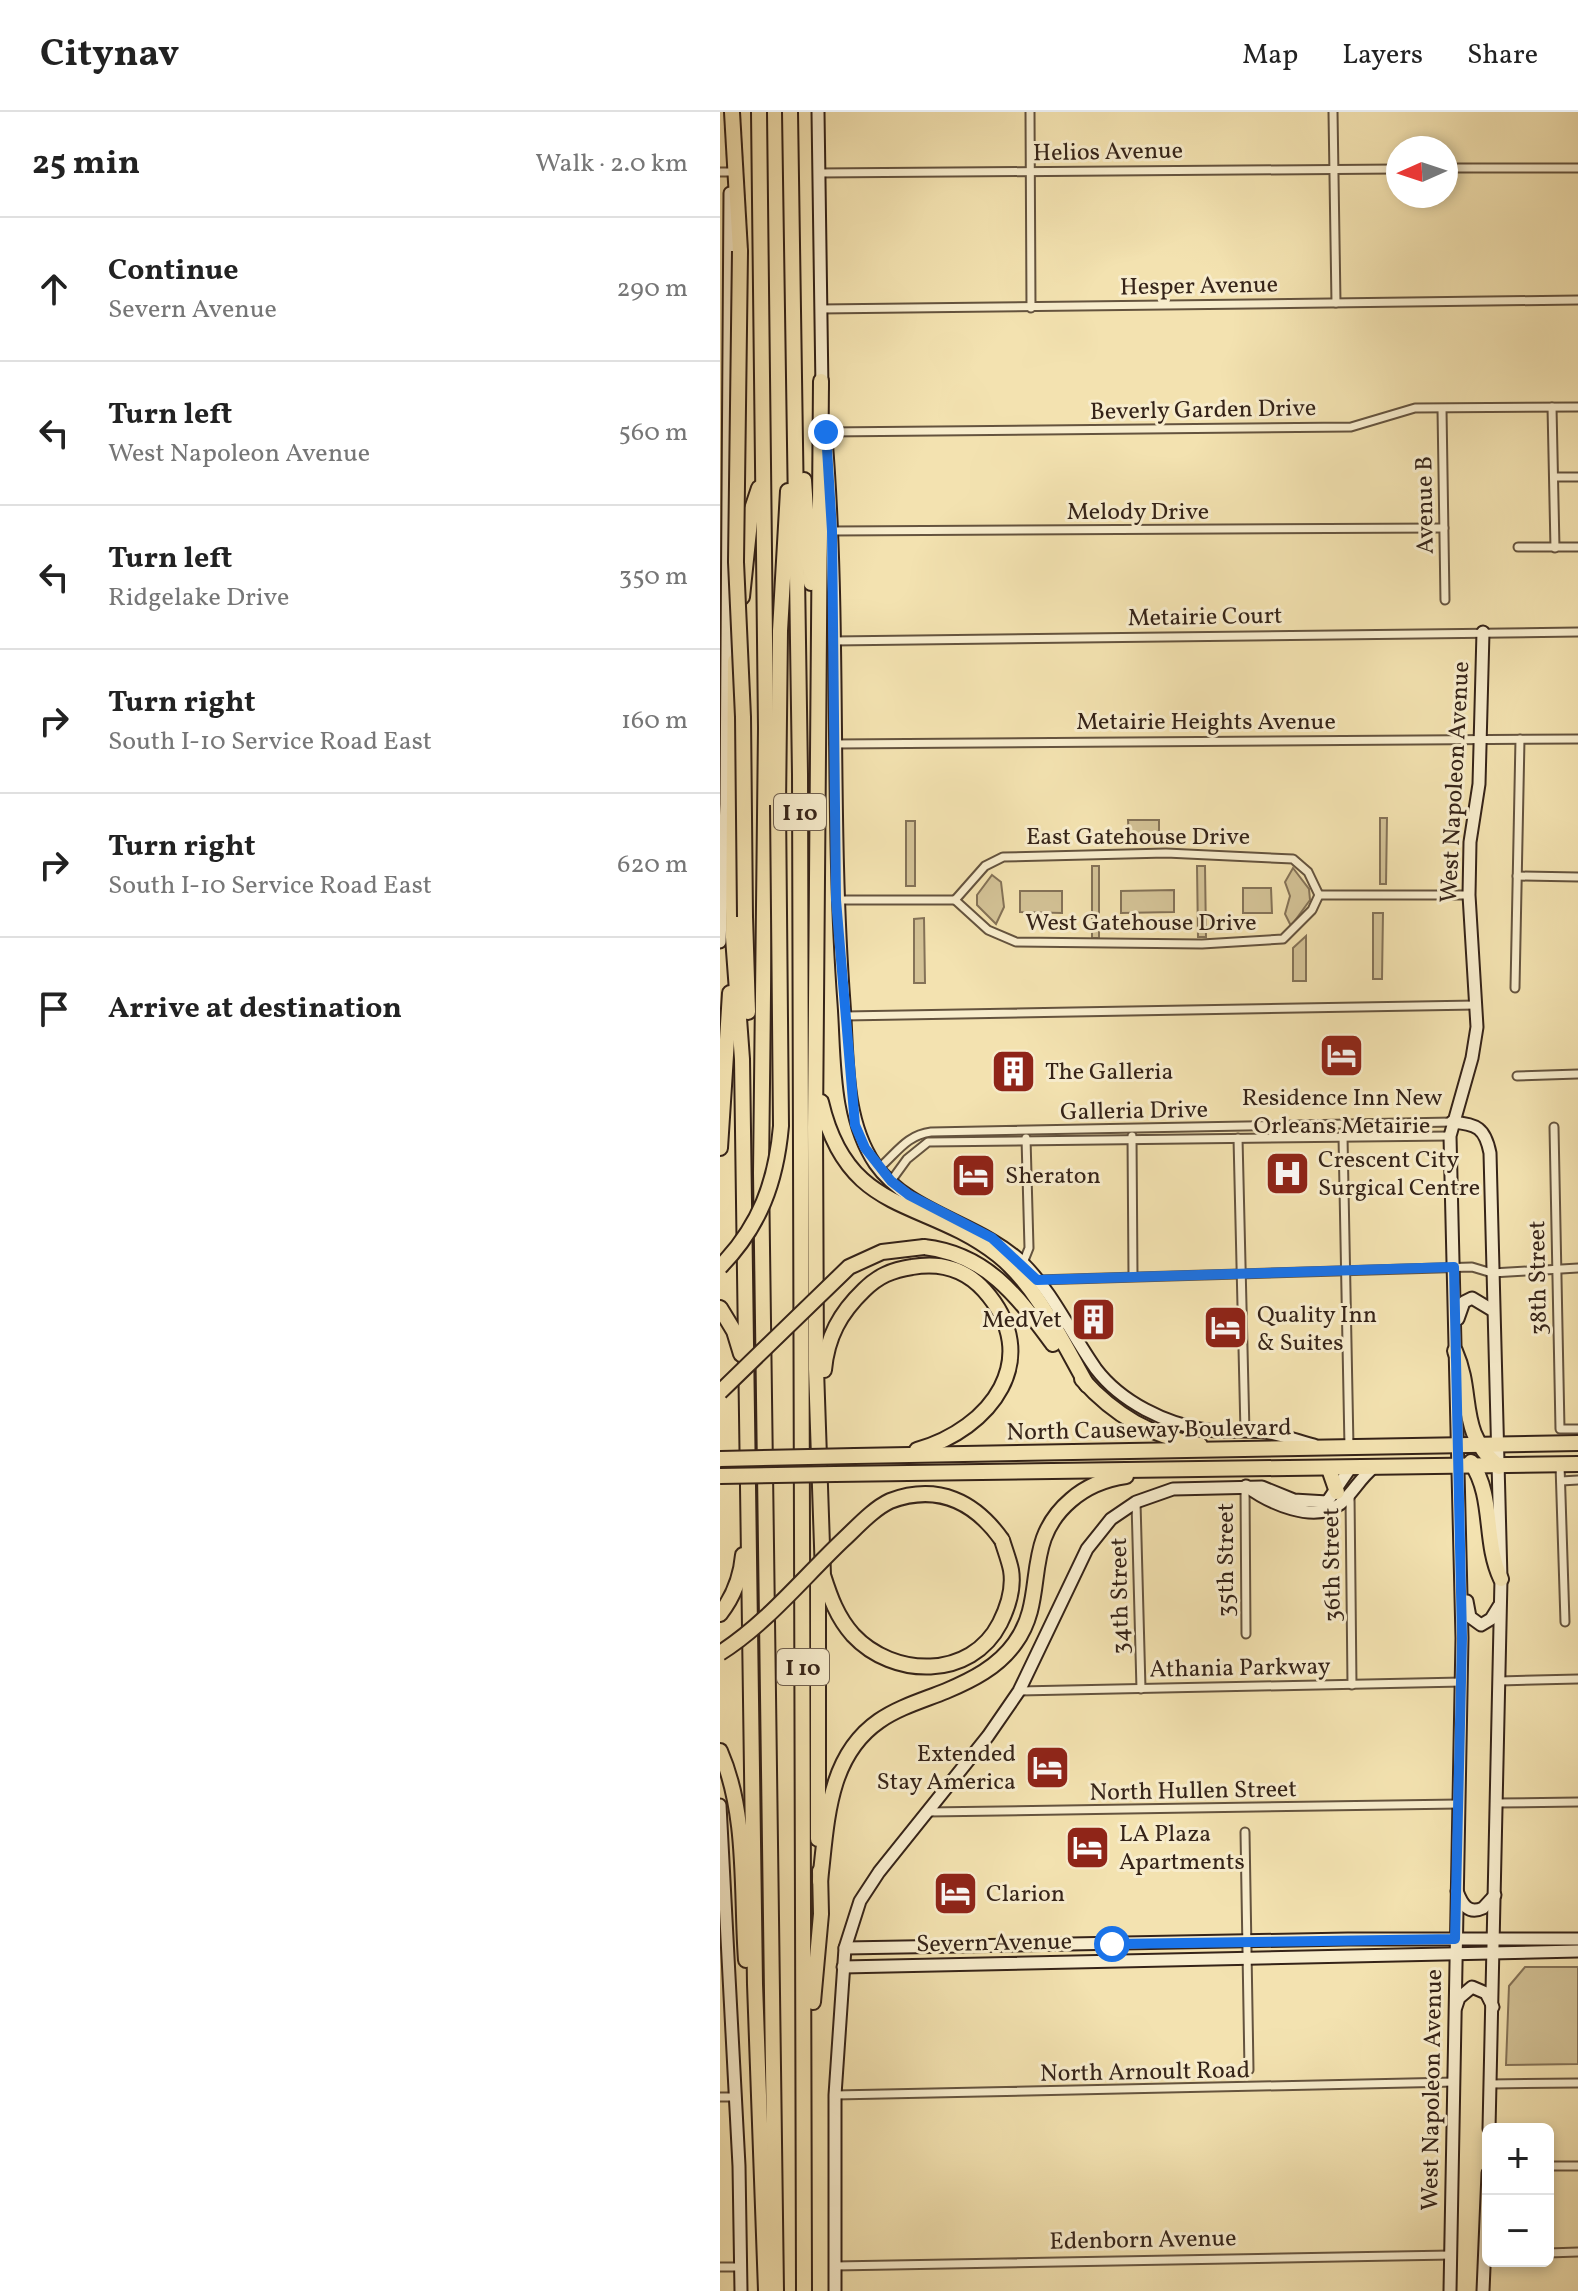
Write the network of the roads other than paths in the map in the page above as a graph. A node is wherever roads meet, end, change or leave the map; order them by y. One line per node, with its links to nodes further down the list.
1 (732, 112): 12 (street); 73 (highway, bridge)
2 (759, 112): 26 (highway, I 10)
3 (790, 112): 20 (highway, I 10)
4 (810, 112): 14 (street)
5 (818, 112): 14 (street)
6 (1030, 112): 13 (street)
7 (1333, 112): 10 (street)
8 (1458, 168): 9 (street)
9 (1578, 168)
10 (1334, 169): 11 (street, Helios Avenue); 13 (street, Helios Avenue); 16 (street)
11 (1386, 169)
12 (725, 172): 25 (street)
13 (1030, 172): 14 (street, Helios Avenue); 17 (street)
14 (818, 173): 18 (street)
15 (1578, 300): 16 (street, Hesper Avenue)
16 (1336, 303): 17 (street, Hesper Avenue)
17 (1031, 308): 18 (street, Hesper Avenue)
18 (820, 309): 19 (street)
19 (821, 381): 24 (street); 40 (highway)
20 (794, 383): 40 (highway); 78 (highway, bridge); 168 (highway, I 10)
21 (1552, 407): 22 (street, Beverly Garden Drive); 23 (street, Beverly Garden Drive); 27 (street)
22 (1578, 407)
23 (1442, 409): 24 (street, Beverly Garden Drive); 29 (street, Avenue B)
24 (826, 432): 30 (street)
25 (724, 433): 31 (street)
26 (764, 476): 53 (highway); 73 (highway, I 10)
27 (1554, 477): 28 (street); 34 (street)
28 (1578, 477)
29 (1444, 528): 30 (street, Melody Drive); 35 (street, Avenue B)
30 (832, 531): 39 (street)
31 (724, 532): 38 (street)
32 (1518, 547): 34 (street)
33 (1578, 547): 34 (street)
34 (1555, 548)
35 (1445, 600)
36 (1483, 632): 37 (street, Metairie Court); 39 (street, Metairie Court); 41 (street, West Napoleon Avenue)
37 (1578, 632)
38 (723, 638): 44 (street)
39 (833, 641): 45 (street)
40 (818, 711): 57 (highway)
41 (1480, 739): 42 (street, Metairie Heights Avenue); 45 (street, Metairie Heights Avenue); 50 (street, West Napoleon Avenue)
42 (1520, 739): 43 (street, Metairie Heights Avenue); 47 (street)
43 (1578, 739)
44 (723, 743): 46 (street)
45 (834, 744): 51 (street)
46 (723, 804): 53 (street)
47 (1517, 876): 48 (street); 54 (street)
48 (1578, 877)
49 (1319, 895): 50 (street); 52 (street, West Gatehouse Drive); 52 (street, East Gatehouse Drive)
50 (1469, 895): 55 (street, West Napoleon Avenue)
51 (836, 900): 52 (street); 56 (street)
52 (955, 900)
53 (727, 939): 60 (highway); 91 (highway)
54 (1515, 988)
55 (1476, 1005): 56 (street); 62 (street, West Napoleon Avenue)
56 (845, 1016): 75 (street)
57 (817, 1066): 92 (highway); 94 (highway)
58 (1578, 1074): 59 (street)
59 (1517, 1076)
60 (724, 1099): 61 (highway); 74 (highway)
61 (720, 1117)
62 (1452, 1122): 63 (street, Galleria Drive); 68 (street, West Napoleon Avenue); 83 (street)
63 (1343, 1126): 65 (street, Galleria Drive); 70 (street)
64 (1554, 1127): 82 (street, 38th Street)
65 (1237, 1128): 66 (street, Galleria Drive); 69 (street)
66 (1132, 1130): 67 (street, Galleria Drive); 71 (street)
67 (1026, 1132): 72 (street); 75 (street, Galleria Drive)
68 (1450, 1136): 70 (street, Galleria Drive); 79 (street, West Napoleon Avenue)
69 (1238, 1139): 70 (street, Galleria Drive); 71 (street, Galleria Drive); 84 (street)
70 (1343, 1139): 81 (street)
71 (1132, 1140): 72 (street, Galleria Drive); 85 (street)
72 (1026, 1142): 76 (street, Galleria Drive); 77 (street)
73 (761, 1147): 184 (highway, I 10)
74 (720, 1148)
75 (878, 1169): 76 (street)
76 (891, 1181): 77 (street)
77 (1023, 1263): 86 (street)
78 (720, 1267)
79 (1454, 1267): 81 (street); 83 (street); 89 (street, West Napoleon Avenue)
80 (1578, 1268): 82 (street)
81 (1346, 1269): 84 (street); 103 (street)
82 (1556, 1269): 83 (street); 95 (street, 38th Street)
83 (1492, 1273): 88 (street)
84 (1241, 1275): 85 (street); 96 (street)
85 (1133, 1276): 86 (street)
86 (1037, 1280): 96 (street)
87 (720, 1308): 91 (highway)
88 (1492, 1310): 89 (street); 98 (street)
89 (1455, 1335): 90 (street, West Napoleon Avenue)
90 (1455, 1351): 99 (highway); 101 (street, West Napoleon Avenue)
91 (747, 1369): 121 (highway)
92 (1087, 1385): 93 (highway, bridge); 104 (highway)
93 (720, 1392)
94 (820, 1414): 105 (highway); 123 (highway)
95 (1578, 1429)
96 (1245, 1432): 102 (street)
97 (1578, 1443): 98 (highway, North Causeway Boulevard)
98 (1498, 1444): 99 (highway, North Causeway Boulevard); 112 (street)
99 (1479, 1445): 101 (highway, North Causeway Boulevard); 112 (highway)
100 (1432, 1446): 101 (highway, North Causeway Boulevard); 103 (highway, North Causeway Boulevard); 109 (highway)
101 (1458, 1446): 111 (highway)
102 (1322, 1447): 103 (highway, North Causeway Boulevard); 104 (highway, North Causeway Boulevard)
103 (1349, 1447): 113 (highway)
104 (1224, 1448): 105 (highway, North Causeway Boulevard)
105 (897, 1456): 106 (highway, North Causeway Boulevard, bridge)
106 (720, 1459)
107 (1578, 1464): 108 (highway, North Causeway Boulevard)
108 (1560, 1465): 112 (highway, North Causeway Boulevard); 117 (street)
109 (1351, 1467): 110 (highway, North Causeway Boulevard); 113 (highway, North Causeway Boulevard); 119 (street)
110 (1374, 1467): 111 (highway, North Causeway Boulevard); 119 (street)
111 (1467, 1467): 112 (highway, North Causeway Boulevard); 122 (street, West Napoleon Avenue); 124 (highway)
112 (1499, 1467): 124 (street)
113 (1325, 1469): 114 (highway, North Causeway Boulevard); 119 (highway)
114 (1168, 1470): 115 (highway, North Causeway Boulevard, bridge); 145 (highway)
115 (720, 1476)
116 (1578, 1480): 117 (street)
117 (1561, 1481): 127 (street)
118 (1245, 1486): 119 (street); 120 (street); 128 (street, 35th Street)
119 (1344, 1492): 133 (street, 36th Street)
120 (1136, 1502): 134 (street, 34th Street); 135 (street)
121 (747, 1503): 126 (highway); 183 (highway)
122 (1461, 1534): 125 (street); 132 (street, West Napoleon Avenue)
123 (820, 1535): 129 (highway, bridge); 145 (highway)
124 (1501, 1579): 125 (street)
125 (1500, 1604): 131 (street)
126 (720, 1614)
127 (1565, 1622)
128 (1246, 1634)
129 (720, 1653)
130 (1578, 1679): 131 (street)
131 (1499, 1681): 140 (street)
132 (1462, 1682): 133 (street, Athania Parkway); 141 (street, West Napoleon Avenue)
133 (1352, 1685): 134 (street, Athania Parkway)
134 (1141, 1689): 135 (street, Athania Parkway)
135 (1019, 1691): 142 (street)
136 (720, 1751): 138 (highway)
137 (720, 1765): 138 (highway)
138 (730, 1777): 183 (highway)
139 (1578, 1802): 140 (street)
140 (1496, 1803): 147 (street)
141 (1459, 1804): 142 (street, North Hullen Street); 146 (street, West Napoleon Avenue)
142 (928, 1812): 153 (street)
143 (721, 1813): 154 (street)
144 (1245, 1832): 151 (street)
145 (820, 1881): 168 (highway)
146 (1455, 1886): 147 (street); 148 (street, West Napoleon Avenue)
147 (1495, 1895): 150 (street)
148 (1455, 1939): 150 (street, Severn Avenue); 151 (street, Severn Avenue); 157 (street, West Napoleon Avenue)
149 (1578, 1939): 150 (street, Severn Avenue)
150 (1495, 1940): 156 (street)
151 (1248, 1943): 152 (street, Severn Avenue); 158 (street)
152 (1031, 1945): 153 (street, Severn Avenue); 159 (street)
153 (845, 1948): 160 (street)
154 (724, 1951): 161 (street)
155 (1578, 1951): 156 (street, Severn Avenue)
156 (1494, 1955): 157 (street, Severn Avenue); 162 (street)
157 (1455, 1956): 158 (street, Severn Avenue); 163 (street, West Napoleon Avenue)
158 (1248, 1958): 159 (street, Severn Avenue); 164 (street)
159 (1031, 1963): 160 (street, Severn Avenue)
160 (843, 1967): 169 (street)
161 (724, 1970): 171 (street)
162 (1494, 2008): 163 (street); 167 (street)
163 (1455, 2011): 165 (street, West Napoleon Avenue)
164 (1249, 2070)
165 (1455, 2082): 169 (street, North Arnoult Road); 177 (street, West Napoleon Avenue)
166 (1578, 2083): 167 (street)
167 (1490, 2084): 172 (street)
168 (805, 2094): 185 (highway, I 10)
169 (835, 2095): 178 (street)
170 (720, 2097): 171 (street)
171 (736, 2097): 180 (street)
172 (1489, 2123)
173 (1554, 2166): 174 (street)
174 (1578, 2166)
175 (1578, 2252): 176 (street)
176 (1554, 2253)
177 (1451, 2255): 178 (street, Edenborn Avenue); 187 (street, West Napoleon Avenue)
178 (835, 2266): 186 (street)
179 (720, 2267): 180 (street)
180 (741, 2267): 182 (street)
181 (1485, 2267): 188 (street)
182 (741, 2291)
183 (764, 2291)
184 (776, 2291)
185 (804, 2291)
186 (835, 2291)
187 (1450, 2291)
188 (1483, 2291)

